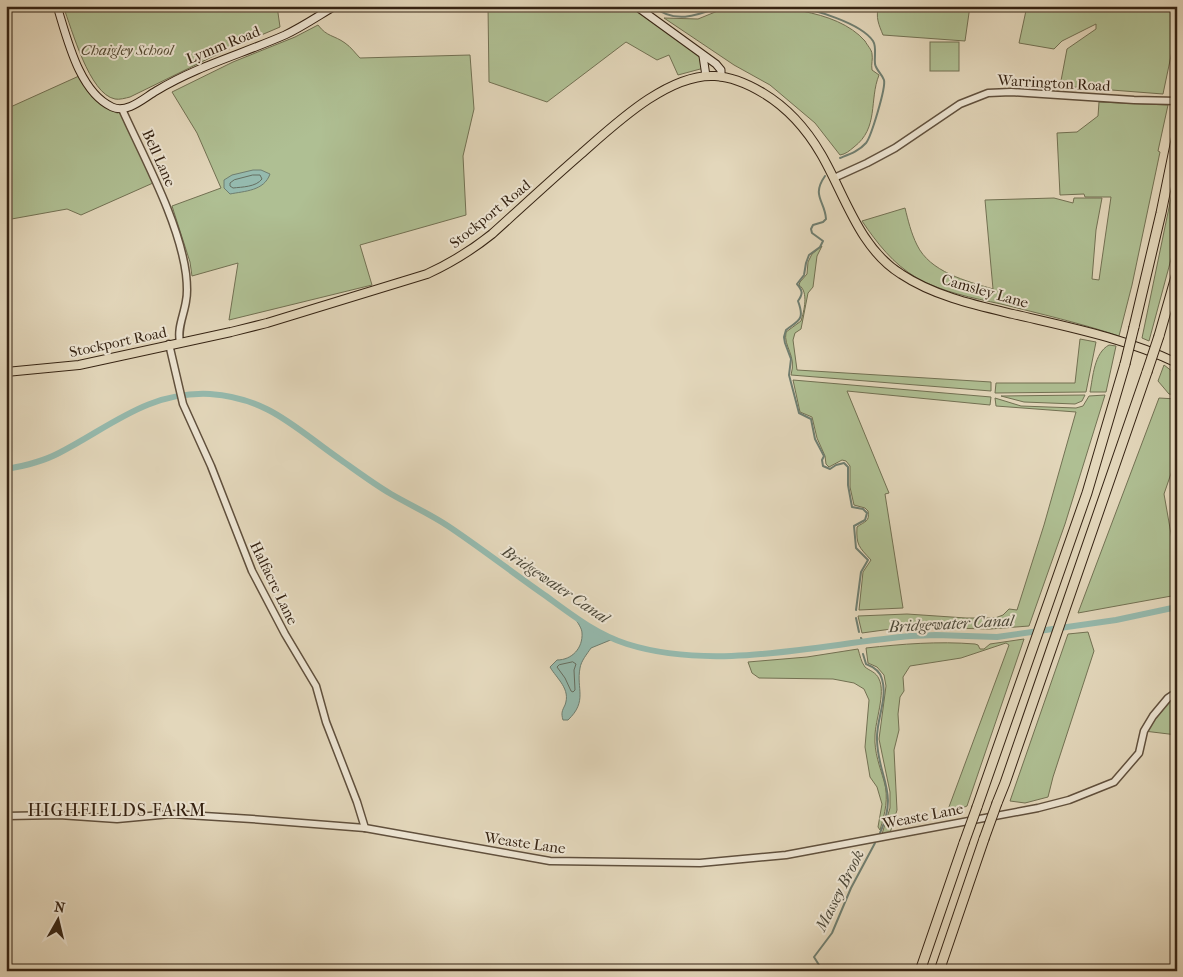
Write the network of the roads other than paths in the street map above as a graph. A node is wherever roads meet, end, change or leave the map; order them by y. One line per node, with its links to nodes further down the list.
1 (56, 6): 8 (main road)
2 (335, 6): 8 (main road, Lymm Road)
3 (636, 6): 4 (main road)
4 (703, 55): 5 (main road); 6 (main road)
5 (706, 76): 6 (main road, Stockport Road); 12 (main road, Stockport Road)
6 (721, 77): 10 (main road, Stockport Road)
7 (1177, 101): 10 (street, Warrington Road)
8 (122, 109): 12 (street, Bell Lane)
9 (1177, 135): 19 (highway, bridge)
10 (834, 178): 14 (main road, Camsley Lane)
11 (1177, 273): 20 (highway, bridge)
12 (180, 342): 13 (main road, Stockport Road)
13 (170, 344): 15 (main road, Stockport Road); 18 (street, Halfacre Lane)
14 (1177, 363)
15 (6, 372)
16 (1177, 692): 18 (street, Weaste Lane)
17 (6, 816): 18 (street, Weaste Lane)
18 (365, 828)
19 (920, 971)
20 (939, 971)

